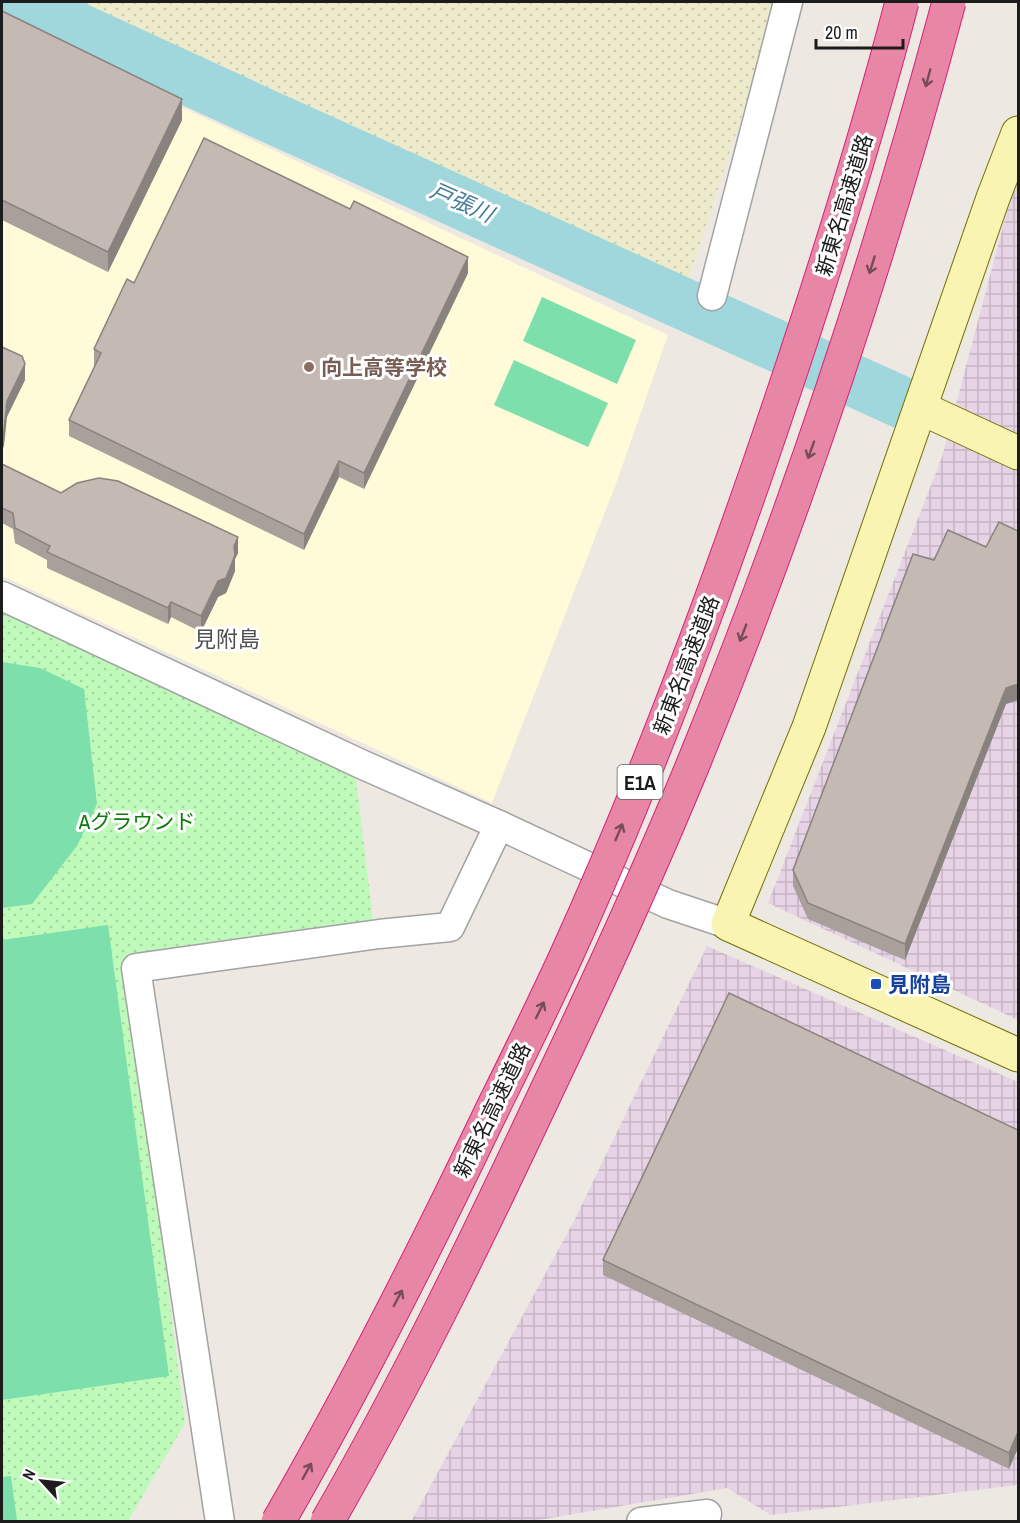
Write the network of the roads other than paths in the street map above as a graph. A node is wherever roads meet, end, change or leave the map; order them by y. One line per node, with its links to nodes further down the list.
1 (788, 2): 5 (street)
2 (902, 2): 14 (highway, 新東名高速道路 / E1A, one-way to 2, bridge)
3 (948, 2): 15 (highway, 新東名高速道路 / E1A, one-way to 15, bridge)
4 (1018, 133): 6 (street)
5 (712, 296)
6 (921, 408): 7 (street); 10 (street)
7 (1018, 453)
8 (2, 596): 9 (street)
9 (499, 825): 10 (street); 13 (street)
10 (728, 924): 11 (street)
11 (1018, 1055)
12 (707, 1514): 16 (street)
13 (220, 1521)
14 (278, 1521)
15 (327, 1521)
16 (641, 1521)

